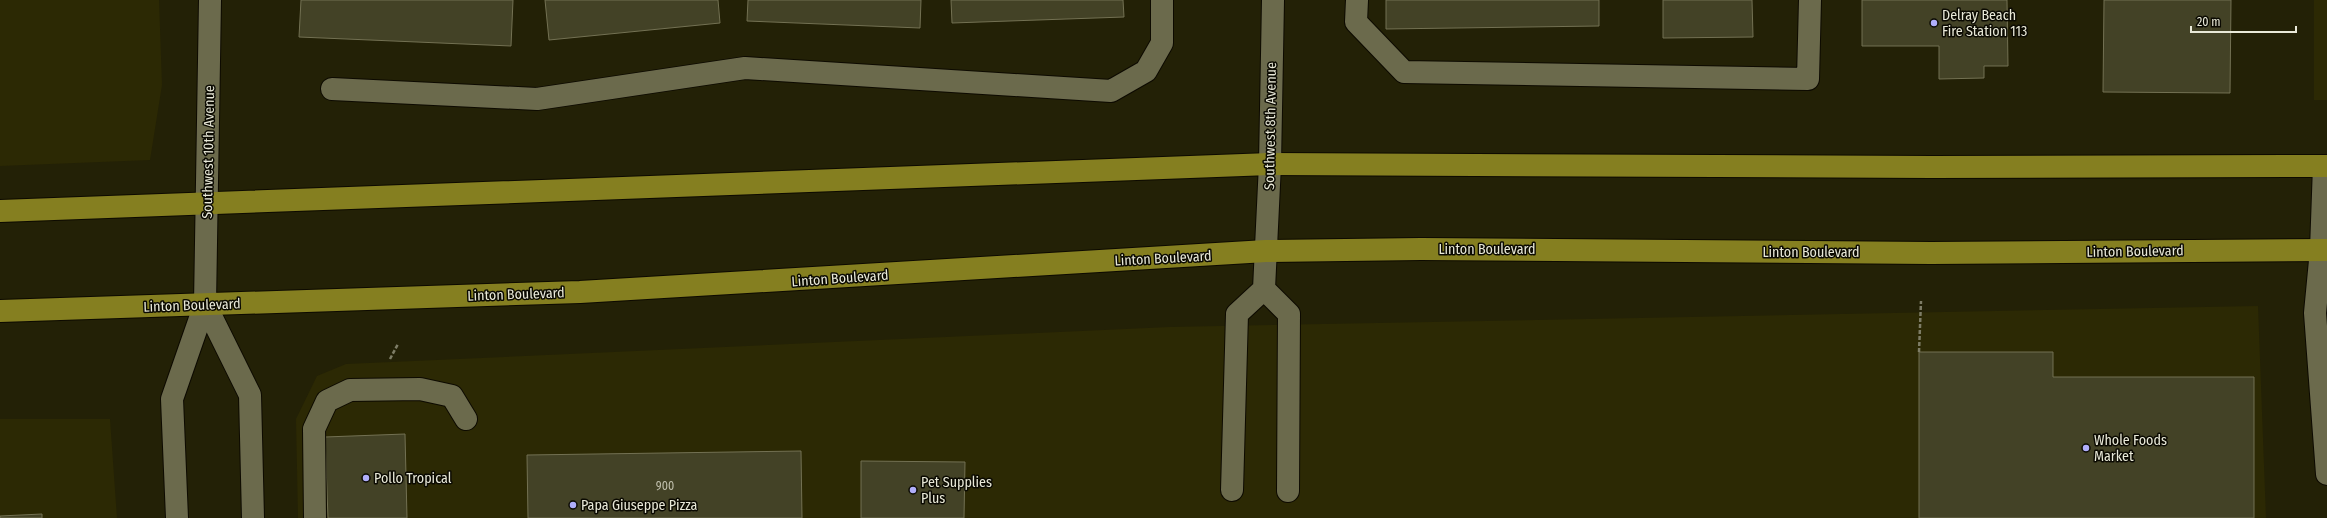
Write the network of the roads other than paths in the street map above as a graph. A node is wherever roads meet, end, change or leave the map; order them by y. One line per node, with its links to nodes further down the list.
1 (210, 0): 9 (street, Southwest 10th Avenue)
2 (1162, 0): 6 (street)
3 (1273, 0): 7 (street, Southwest 8th Avenue)
4 (1357, 0): 5 (street)
5 (1810, 0)
6 (332, 89)
7 (1270, 164): 8 (main road); 9 (main road); 11 (street, Southwest 8th Avenue)
8 (2325, 166): 12 (street)
9 (208, 204): 10 (main road); 14 (street, Southwest 10th Avenue)
10 (0, 211)
11 (1266, 251): 12 (main road, Linton Boulevard); 13 (street, Southwest 8th Avenue); 14 (main road, Linton Boulevard)
12 (2325, 253): 17 (street)
13 (1264, 289): 18 (street); 19 (street)
14 (205, 304): 15 (main road, Linton Boulevard); 20 (street, Southwest 10th Avenue); 21 (street, Southwest 10th Avenue)
15 (0, 311)
16 (466, 419): 22 (street)
17 (2327, 474)
18 (1232, 490)
19 (1288, 492)
20 (177, 518)
21 (253, 518)
22 (315, 518)

